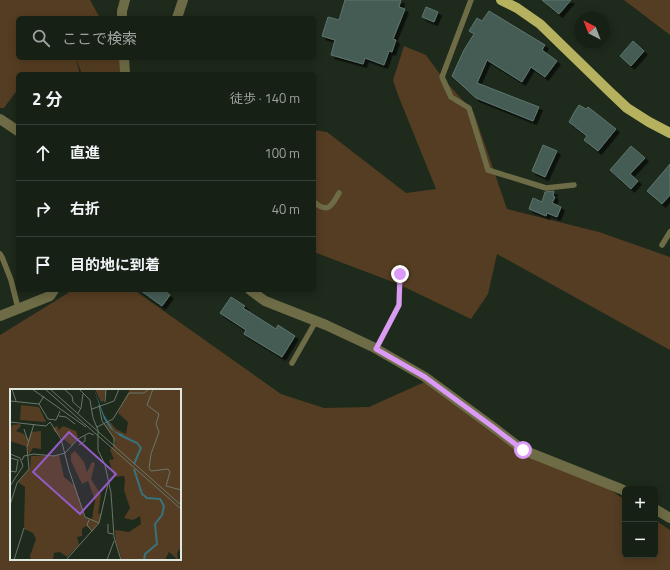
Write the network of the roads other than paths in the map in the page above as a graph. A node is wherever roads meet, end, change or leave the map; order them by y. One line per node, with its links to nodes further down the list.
1 (125, 0): 5 (street)
2 (183, 0): 6 (street)
3 (471, 0): 12 (lane)
4 (501, 0): 11 (main road)
5 (122, 16)
6 (177, 16)
7 (124, 60): 8 (street)
8 (125, 72)
9 (0, 119): 10 (street)
10 (16, 130)
11 (670, 133)
12 (574, 185)
13 (339, 193): 14 (lane)
14 (316, 204)
15 (670, 232): 16 (lane)
16 (662, 245)
17 (0, 254): 21 (lane)
18 (400, 274): 24 (lane)
19 (53, 292): 21 (street)
20 (253, 292): 23 (street)
21 (18, 308): 22 (street)
22 (0, 316)
23 (316, 321): 24 (street); 25 (lane)
24 (376, 349): 26 (street)
25 (292, 363)
26 (622, 489)
27 (658, 511): 28 (street)
28 (670, 518)

